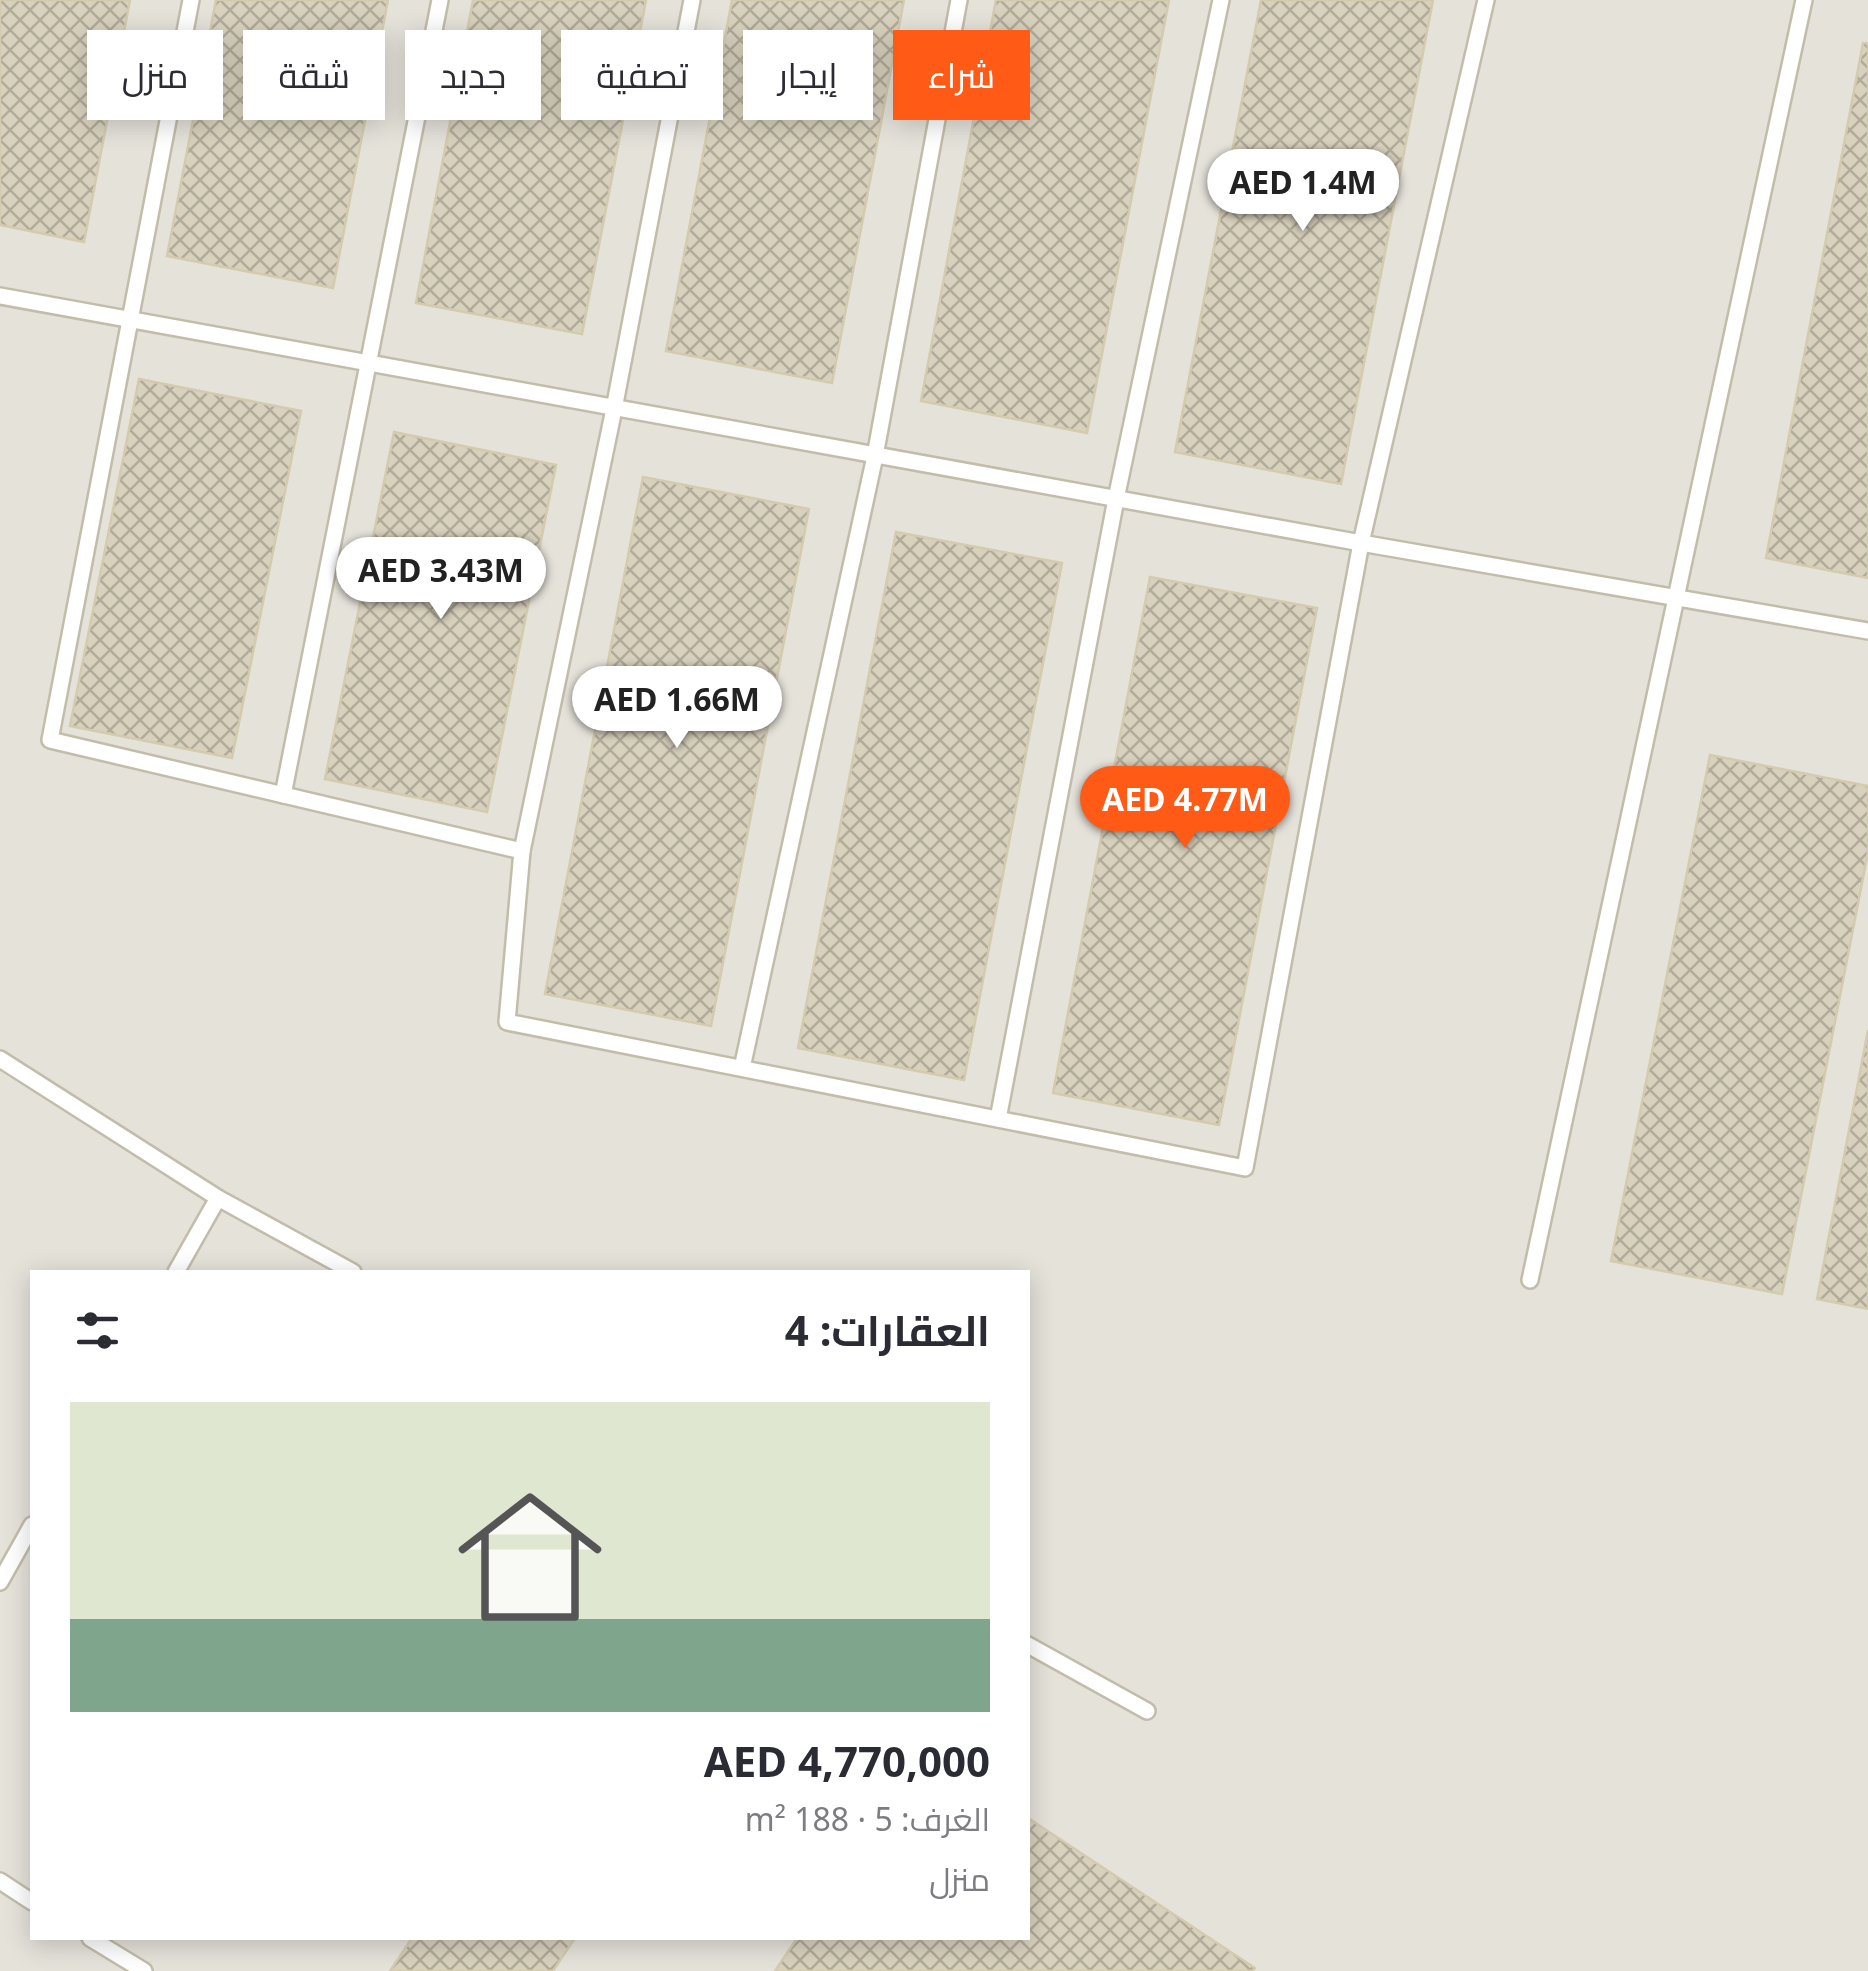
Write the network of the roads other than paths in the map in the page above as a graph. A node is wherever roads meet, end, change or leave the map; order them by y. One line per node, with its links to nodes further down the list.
1 (191, 0): 9 (lane)
2 (440, 0): 10 (lane)
3 (692, 0): 11 (lane)
4 (959, 0): 12 (lane)
5 (1221, 0): 13 (lane)
6 (1486, 0): 14 (lane)
7 (1804, 0): 15 (lane)
8 (0, 296): 9 (lane)
9 (130, 322): 10 (lane); 17 (lane)
10 (366, 365): 11 (lane); 17 (lane)
11 (614, 409): 12 (lane); 18 (lane)
12 (875, 456): 13 (lane); 20 (lane)
13 (1116, 499): 14 (lane); 21 (lane)
14 (1361, 544): 15 (lane); 21 (lane)
15 (1675, 598): 16 (lane); 25 (lane)
16 (1868, 631)
17 (282, 795): 18 (lane)
18 (522, 851): 20 (lane)
19 (0, 1058): 22 (lane)
20 (742, 1068): 21 (lane)
21 (998, 1119)
22 (218, 1198): 23 (lane); 24 (lane)
23 (177, 1270)
24 (349, 1270)
25 (1530, 1280)
26 (30, 1529): 27 (lane)
27 (0, 1582)
28 (1030, 1646): 29 (lane)
29 (1147, 1711)
30 (0, 1881): 31 (lane)
31 (30, 1901)
32 (93, 1940): 33 (lane)
33 (144, 1971)

